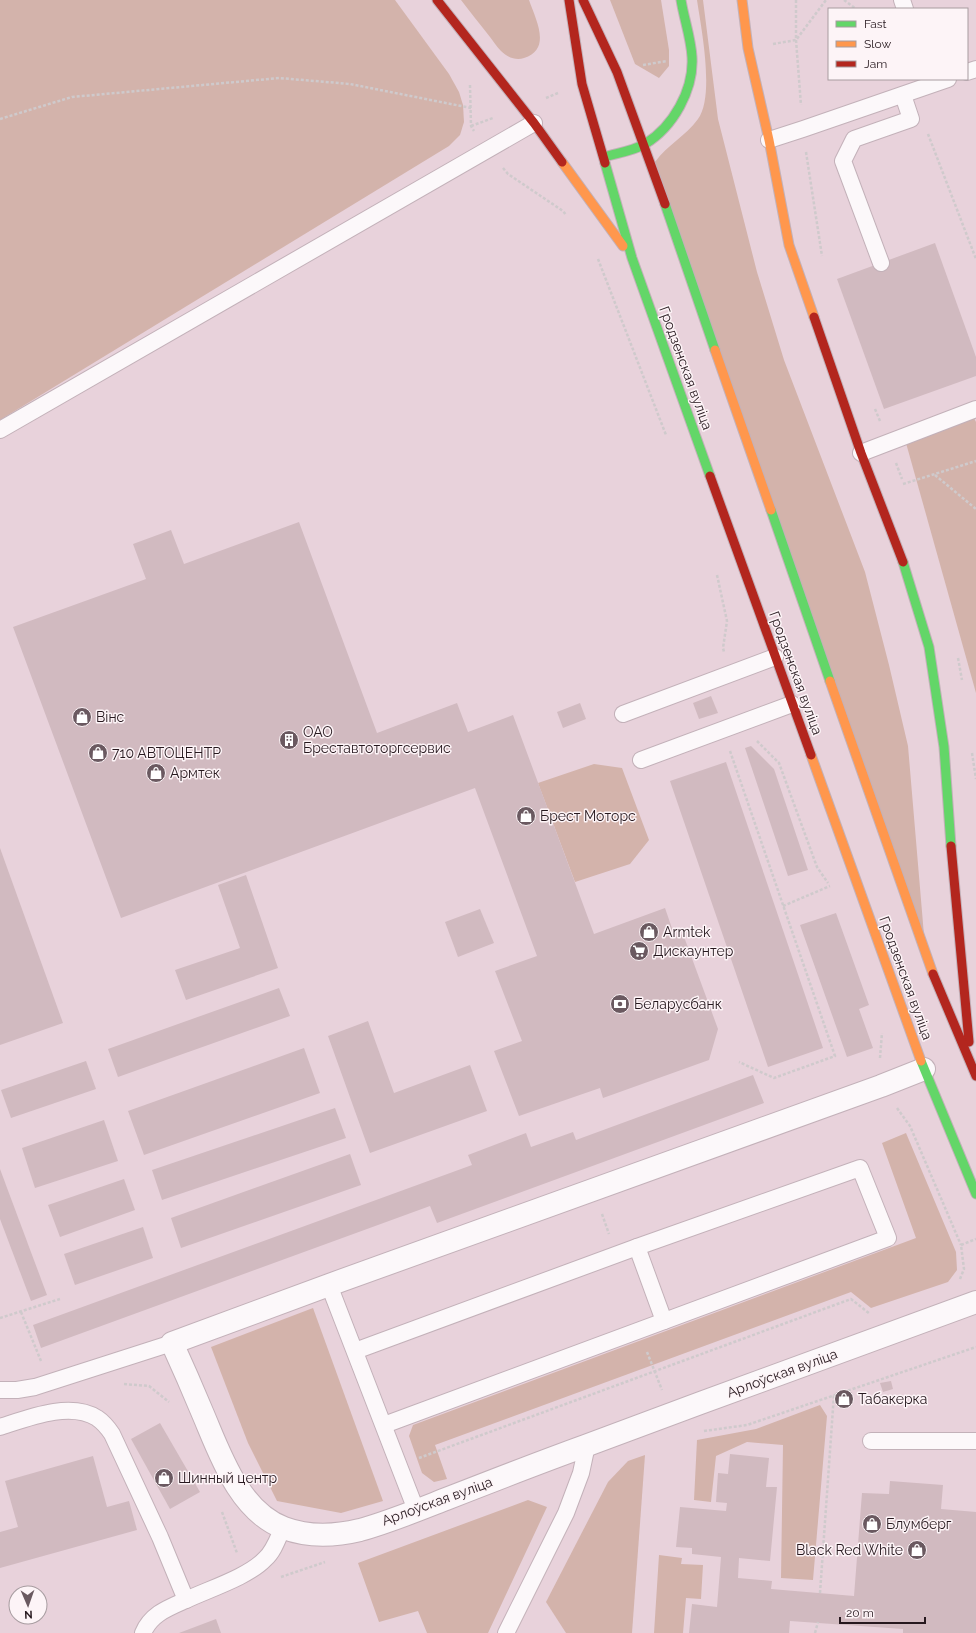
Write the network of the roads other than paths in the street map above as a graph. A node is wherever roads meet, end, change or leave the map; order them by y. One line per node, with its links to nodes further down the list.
1 (437, 0): 9 (main road)
2 (569, 0): 12 (main road, Гродзенская вуліца)
3 (583, 0): 11 (main road, Гродзенская вуліца)
4 (681, 0): 11 (main road)
5 (742, 0): 10 (main road, Гродзенская вуліца)
6 (942, 80): 7 (lane)
7 (930, 82): 8 (lane)
8 (903, 95): 10 (lane); 14 (lane)
9 (534, 123): 13 (main road); 16 (lane)
10 (769, 140): 17 (main road, Гродзенская вуліца)
11 (644, 144): 12 (main road); 22 (main road, Гродзенская вуліца)
12 (604, 157): 13 (main road, Гродзенская вуліца)
13 (632, 258): 18 (main road, Гродзенская вуліца)
14 (881, 263)
15 (976, 409): 17 (lane)
16 (0, 430)
17 (861, 453): 22 (main road, Гродзенская вуліца)
18 (775, 657): 19 (main road, Гродзенская вуліца); 20 (lane)
19 (792, 704): 21 (lane); 23 (main road, Гродзенская вуліца)
20 (623, 714)
21 (641, 760)
22 (971, 1064): 24 (main road, Гродзенская вуліца)
23 (924, 1069): 25 (main road, Гродзенская вуліца); 27 (street)
24 (976, 1076)
25 (976, 1194)
26 (637, 1247): 29 (lane); 29 (lane); 31 (lane)
27 (329, 1285): 30 (street); 31 (lane)
28 (976, 1302): 37 (street, Арлоўская вуліца)
29 (664, 1321): 33 (lane)
30 (172, 1343): 32 (lane); 39 (street, Арлоўская вуліца)
31 (355, 1351): 33 (lane)
32 (0, 1390)
33 (384, 1425): 38 (lane)
34 (0, 1427): 40 (lane)
35 (871, 1441): 36 (lane)
36 (976, 1441)
37 (587, 1445): 38 (street, Арлоўская вуліца); 42 (lane)
38 (416, 1510): 39 (street, Арлоўская вуліца)
39 (283, 1527): 40 (lane)
40 (186, 1600): 41 (lane)
41 (143, 1633)
42 (506, 1633)

